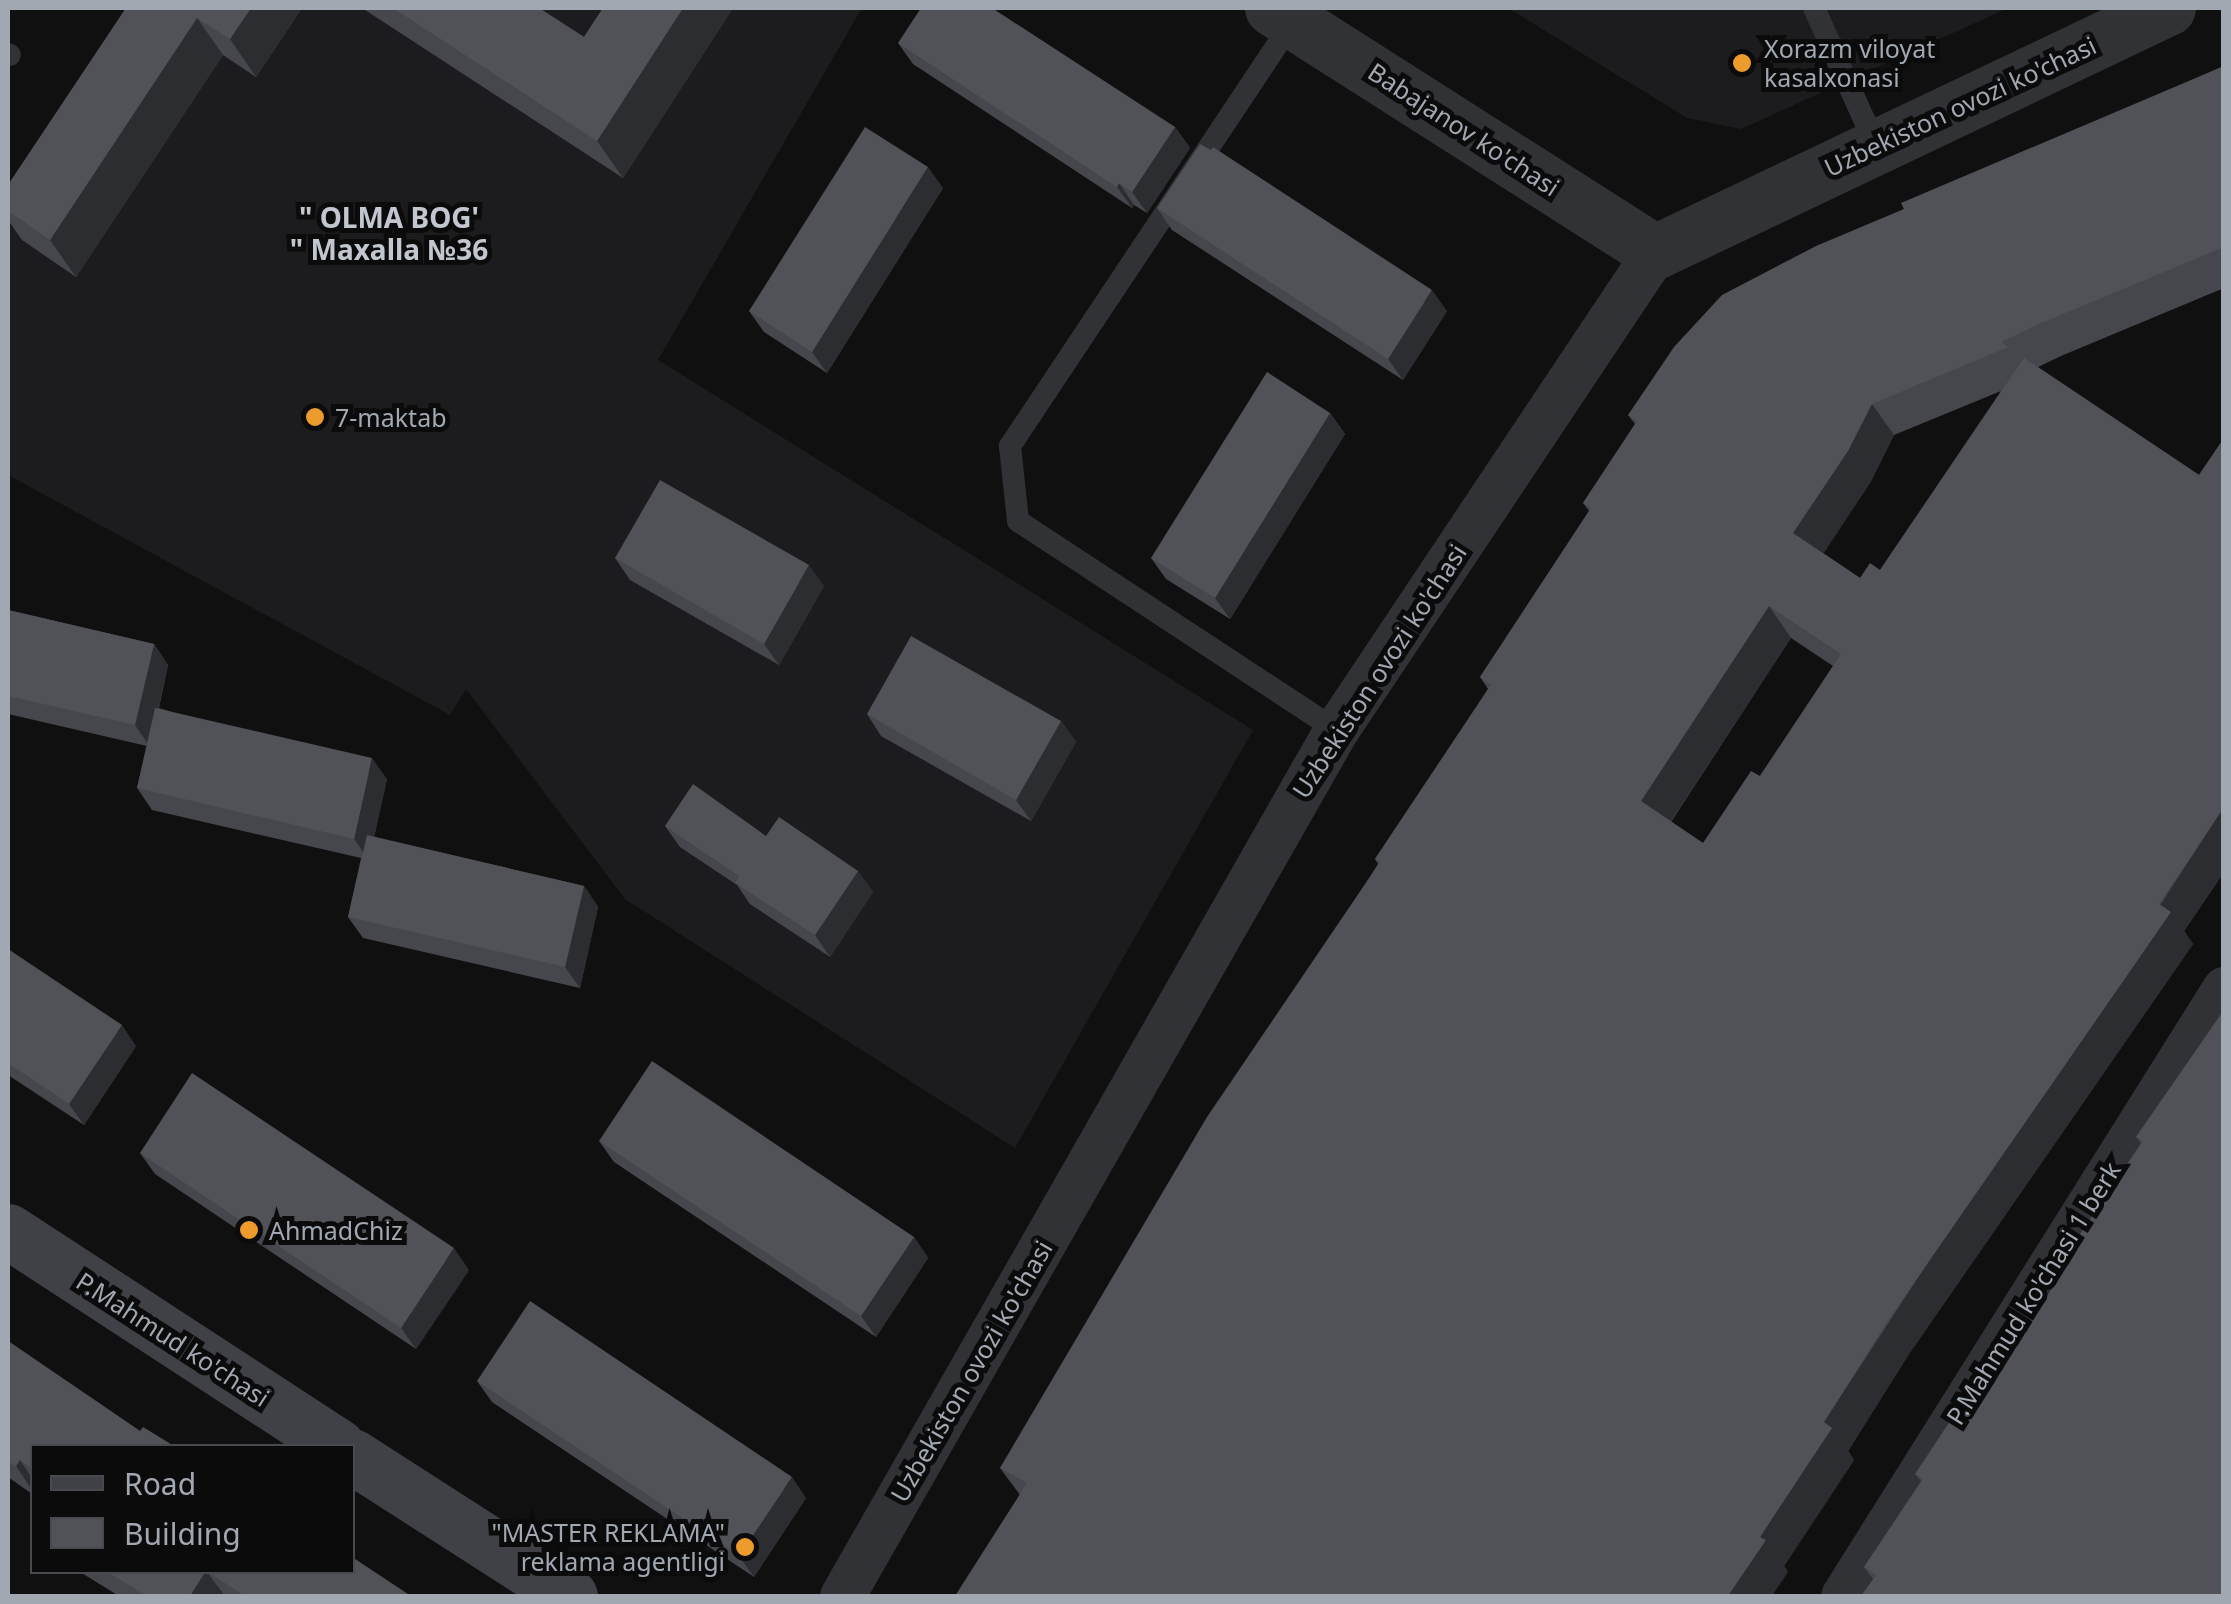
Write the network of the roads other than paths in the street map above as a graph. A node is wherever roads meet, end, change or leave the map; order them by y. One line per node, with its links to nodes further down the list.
1 (1814, 8): 4 (lane)
2 (2168, 8): 4 (street, Uzbekiston ovozi ko'chasi)
3 (1283, 14): 5 (street, Babajanov ko'chasi); 6 (lane)
4 (1876, 146): 5 (street, Uzbekiston ovozi ko'chasi)
5 (1655, 252): 6 (street, Uzbekiston ovozi ko'chasi)
6 (1336, 730): 12 (street, Uzbekiston ovozi ko'chasi)
7 (2224, 989): 13 (street, P.Mahmud ko'chasi 1 berk)
8 (8, 1231): 9 (main road, P.Mahmud ko'chasi)
9 (335, 1444)
10 (355, 1458): 11 (main road)
11 (570, 1596)
12 (842, 1596)
13 (1843, 1596)

